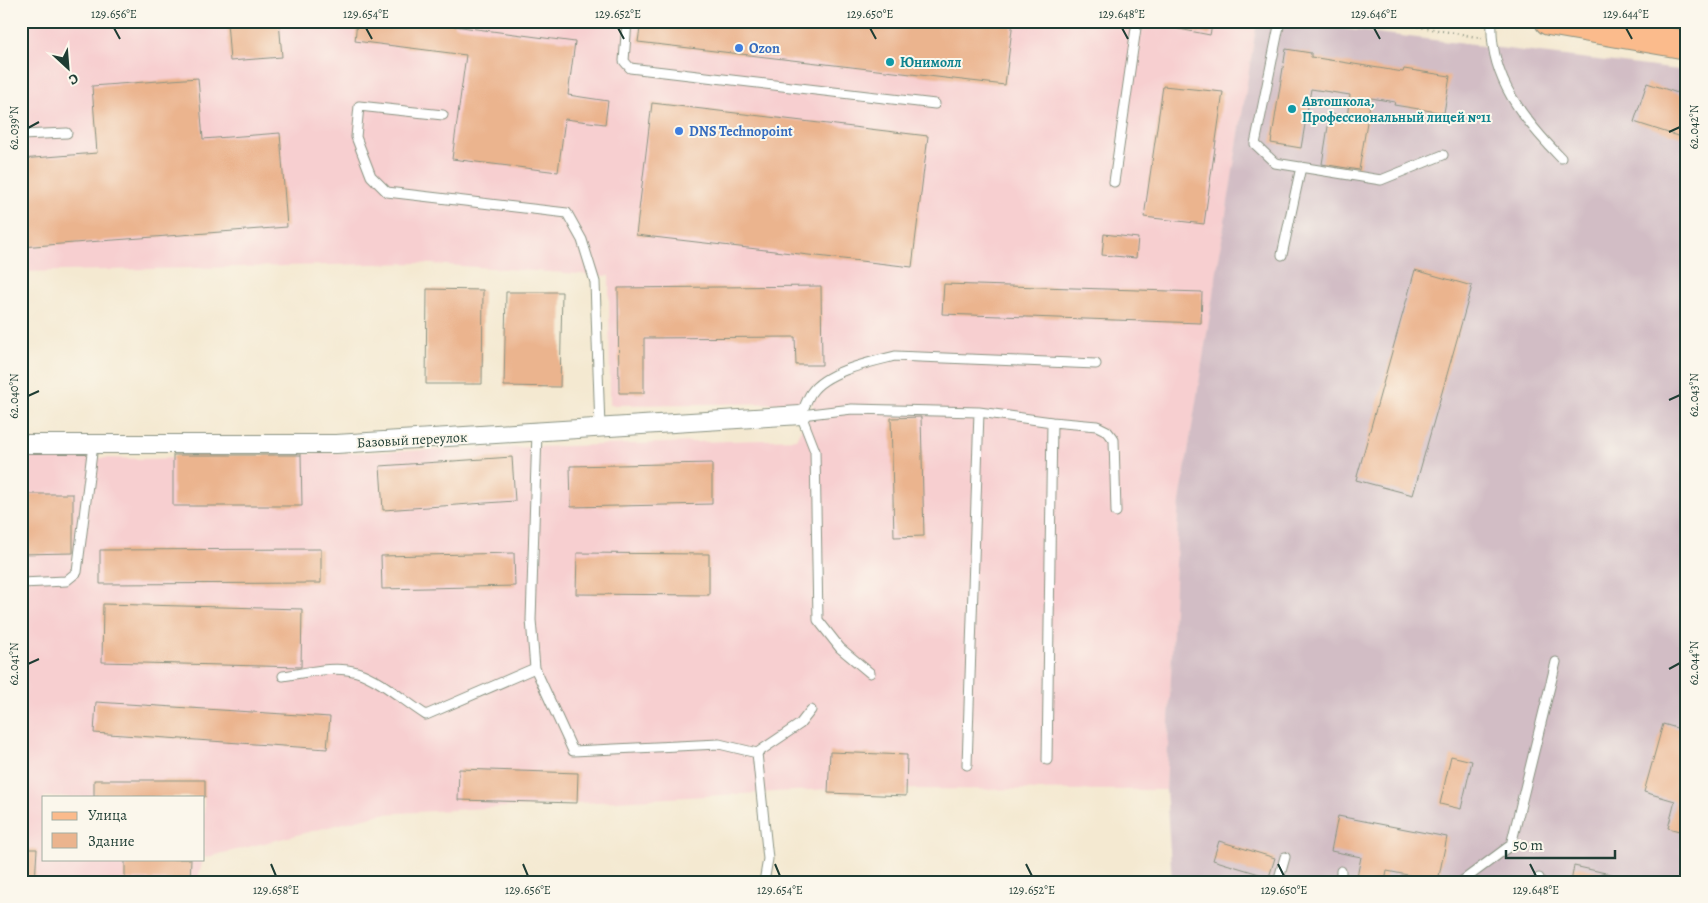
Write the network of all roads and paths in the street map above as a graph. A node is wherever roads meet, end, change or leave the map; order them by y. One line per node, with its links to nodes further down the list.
1 (608, 21): 7 (lane)
2 (1137, 21): 17 (lane)
3 (1280, 21): 16 (lane)
4 (1388, 21): 8 (path)
5 (1492, 21): 8 (lane)
6 (1549, 21): 9 (main road)
7 (627, 22): 10 (lane)
8 (1491, 39): 15 (lane)
9 (1687, 45)
10 (935, 104)
11 (443, 115): 23 (lane)
12 (67, 133): 13 (lane)
13 (21, 135)
14 (1443, 155): 16 (lane)
15 (1561, 158)
16 (1301, 167): 18 (lane)
17 (1114, 182)
18 (1282, 255)
19 (1096, 364): 21 (lane)
20 (979, 412): 21 (lane); 22 (lane); 36 (lane)
21 (801, 415): 23 (street, Базовый переулок); 31 (lane)
22 (1052, 422): 27 (lane); 35 (lane)
23 (600, 428): 24 (street, Базовый переулок)
24 (537, 432): 26 (street, Базовый переулок); 30 (lane)
25 (21, 444): 26 (street, Базовый переулок)
26 (93, 445): 28 (lane)
27 (1116, 512)
28 (21, 583)
29 (1556, 662): 42 (lane)
30 (535, 668): 32 (lane); 34 (lane)
31 (870, 673)
32 (283, 676)
33 (811, 710): 34 (lane)
34 (757, 753): 39 (lane)
35 (1048, 760)
36 (967, 765)
37 (1285, 857): 40 (lane)
38 (1341, 871): 41 (lane)
39 (764, 882)
40 (1278, 882)
41 (1340, 882)
42 (1461, 882)

